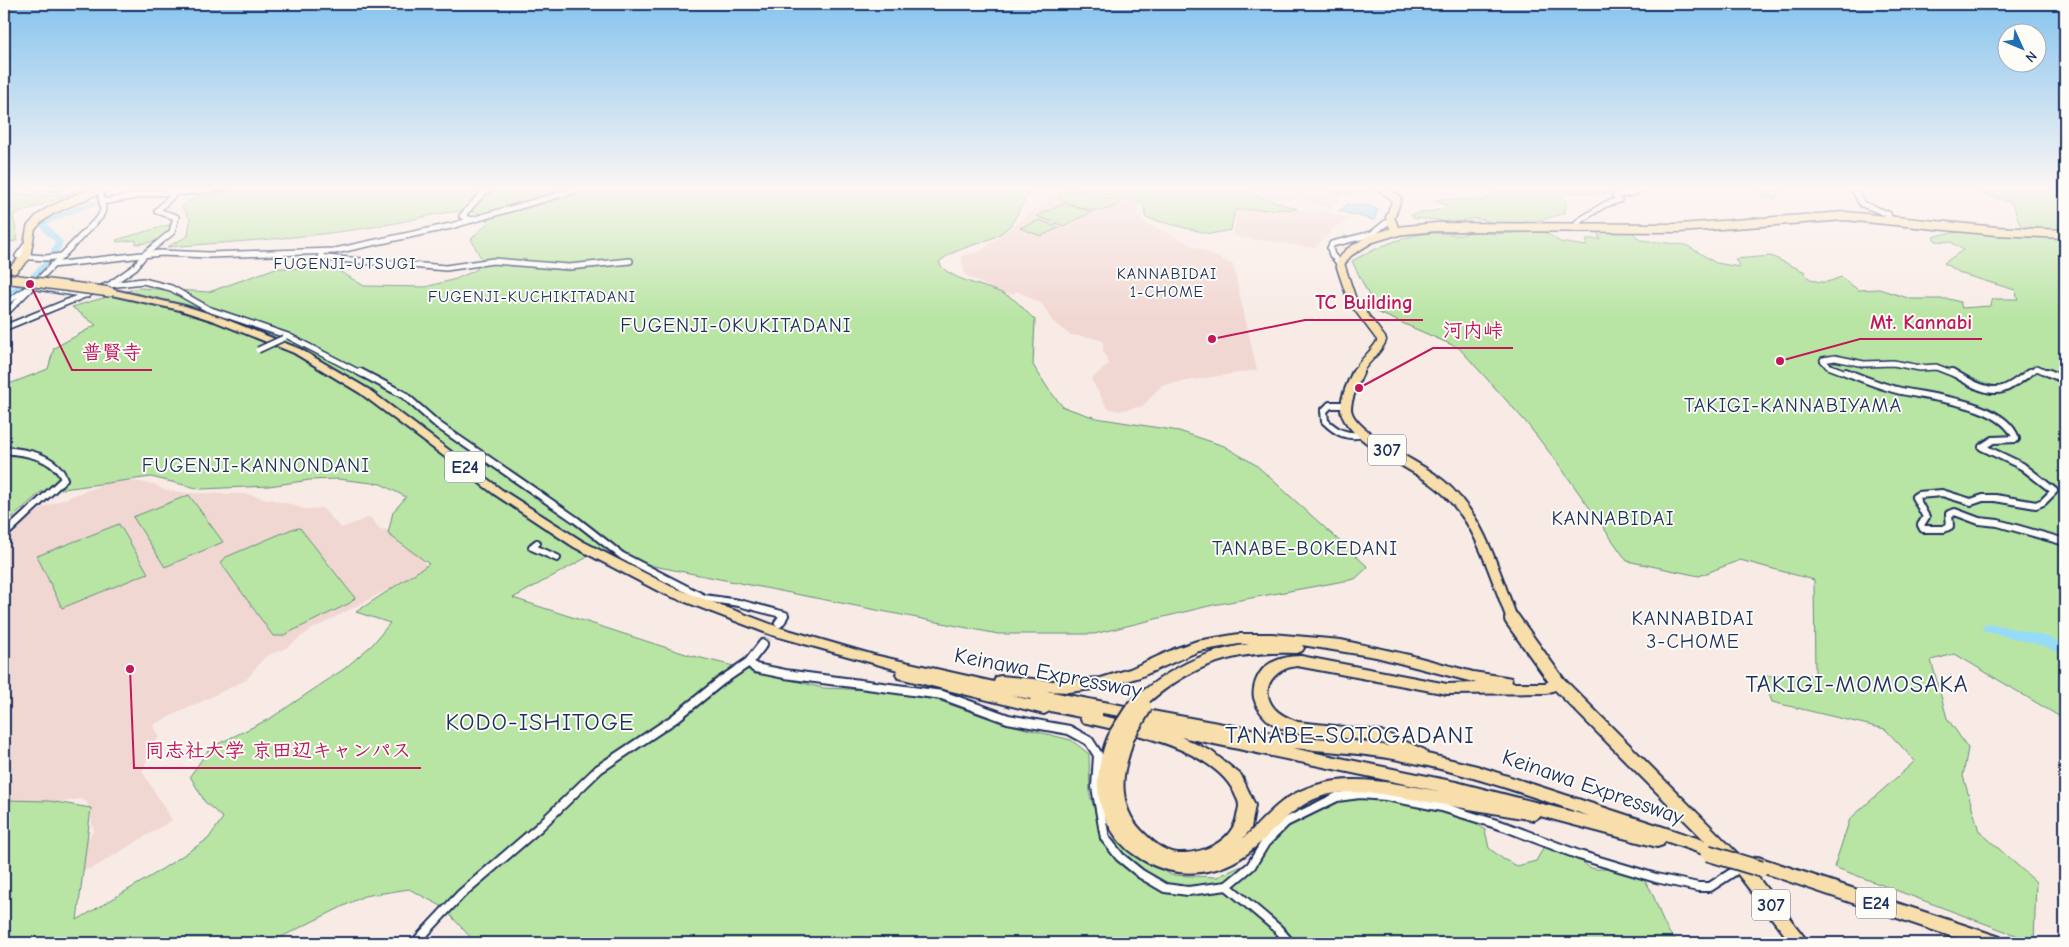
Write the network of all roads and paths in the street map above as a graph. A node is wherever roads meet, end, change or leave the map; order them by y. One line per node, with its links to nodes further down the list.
1 (30, 231): 13 (main road)
2 (86, 231): 12 (street)
3 (172, 231): 11 (street)
4 (424, 231): 10 (street)
5 (1377, 231): 15 (street)
6 (1405, 231): 8 (main road)
7 (2000, 231): 9 (main road)
8 (1396, 232): 15 (main road)
9 (2065, 234)
10 (321, 253): 11 (street); 14 (street)
11 (145, 254): 16 (street); 20 (street)
12 (62, 256): 13 (street); 16 (street)
13 (26, 257): 17 (main road)
14 (630, 262)
15 (1340, 264): 28 (main road)
16 (52, 265): 18 (street)
17 (5, 277): 18 (street); 20 (highway, Keinawa Expressway / E24, bridge)
18 (38, 278): 19 (street); 20 (street)
19 (31, 286): 21 (street); 22 (street); 23 (street)
20 (107, 289): 21 (street); 25 (street); 38 (highway, Keinawa Expressway / E24)
21 (88, 295): 24 (street)
22 (4, 304)
23 (4, 315)
24 (4, 328)
25 (286, 337): 26 (street, bridge); 35 (street)
26 (258, 350)
27 (2065, 380): 32 (street)
28 (1346, 405): 29 (main road, 307); 29 (street)
29 (1363, 434): 40 (main road, 307)
30 (4, 450): 31 (street)
31 (4, 535)
32 (2065, 542)
33 (537, 543): 34 (street)
34 (557, 558)
35 (779, 623)
36 (763, 644): 37 (street)
37 (749, 662): 47 (street); 48 (street)
38 (899, 670): 39 (highway); 41 (highway); 42 (highway, Keinawa Expressway / E24); 43 (highway, Keinawa Expressway / E24)
39 (1479, 683): 40 (highway); 41 (highway, bridge); 42 (highway)
40 (1558, 683): 46 (main road, 307)
41 (1122, 734): 43 (highway)
42 (1441, 764): 44 (highway, Keinawa Expressway / E24)
43 (1677, 845): 44 (highway, Keinawa Expressway / E24)
44 (1707, 851): 45 (highway, Keinawa Expressway / E24, bridge)
45 (1759, 867): 51 (highway, Keinawa Expressway / E24); 52 (highway, Keinawa Expressway / E24)
46 (1741, 868): 47 (street); 50 (main road, 307)
47 (1226, 886): 49 (street)
48 (415, 943)
49 (1290, 943)
50 (1800, 943)
51 (1981, 943)
52 (1994, 943)

